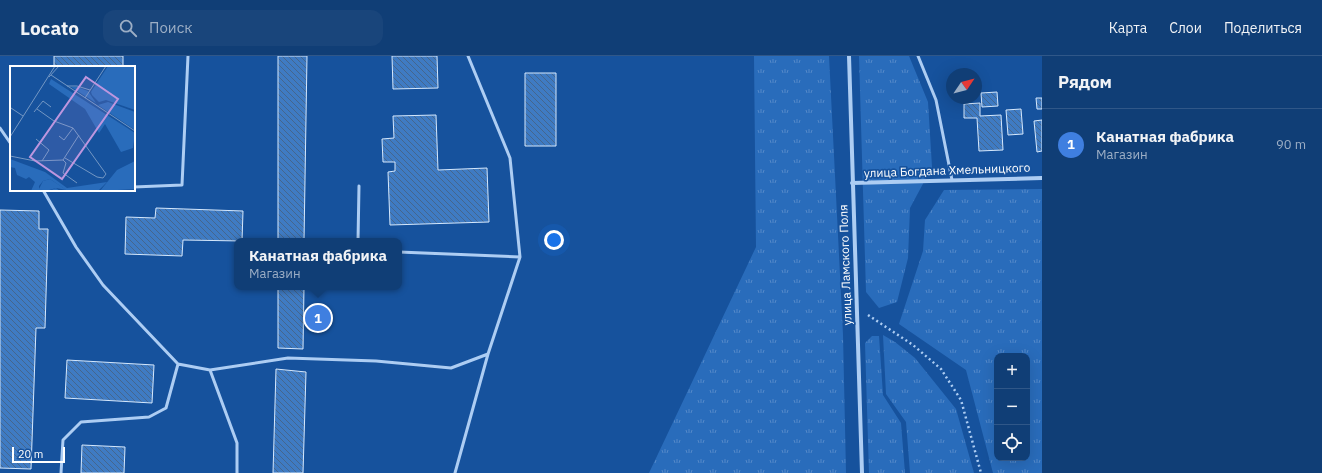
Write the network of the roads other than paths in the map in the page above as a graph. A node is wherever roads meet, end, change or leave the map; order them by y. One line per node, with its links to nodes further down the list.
1 (188, 56): 11 (lane)
2 (468, 56): 15 (lane)
3 (849, 56): 9 (street, улица Ламского Поля)
4 (918, 56): 8 (lane)
5 (0, 128): 6 (lane)
6 (10, 143)
7 (1042, 178): 8 (street, улица Богдана Хмельницкого)
8 (952, 180): 9 (street, улица Богдана Хмельницкого)
9 (852, 183): 22 (street, улица Ламского Поля)
10 (360, 186): 13 (lane)
11 (135, 187)
12 (44, 191): 17 (lane)
13 (358, 238)
14 (402, 252): 15 (lane)
15 (520, 257): 16 (lane)
16 (488, 354): 18 (lane); 21 (lane)
17 (178, 364): 18 (lane); 19 (lane)
18 (210, 370): 20 (lane)
19 (61, 473)
20 (237, 473)
21 (455, 473)
22 (862, 473)

